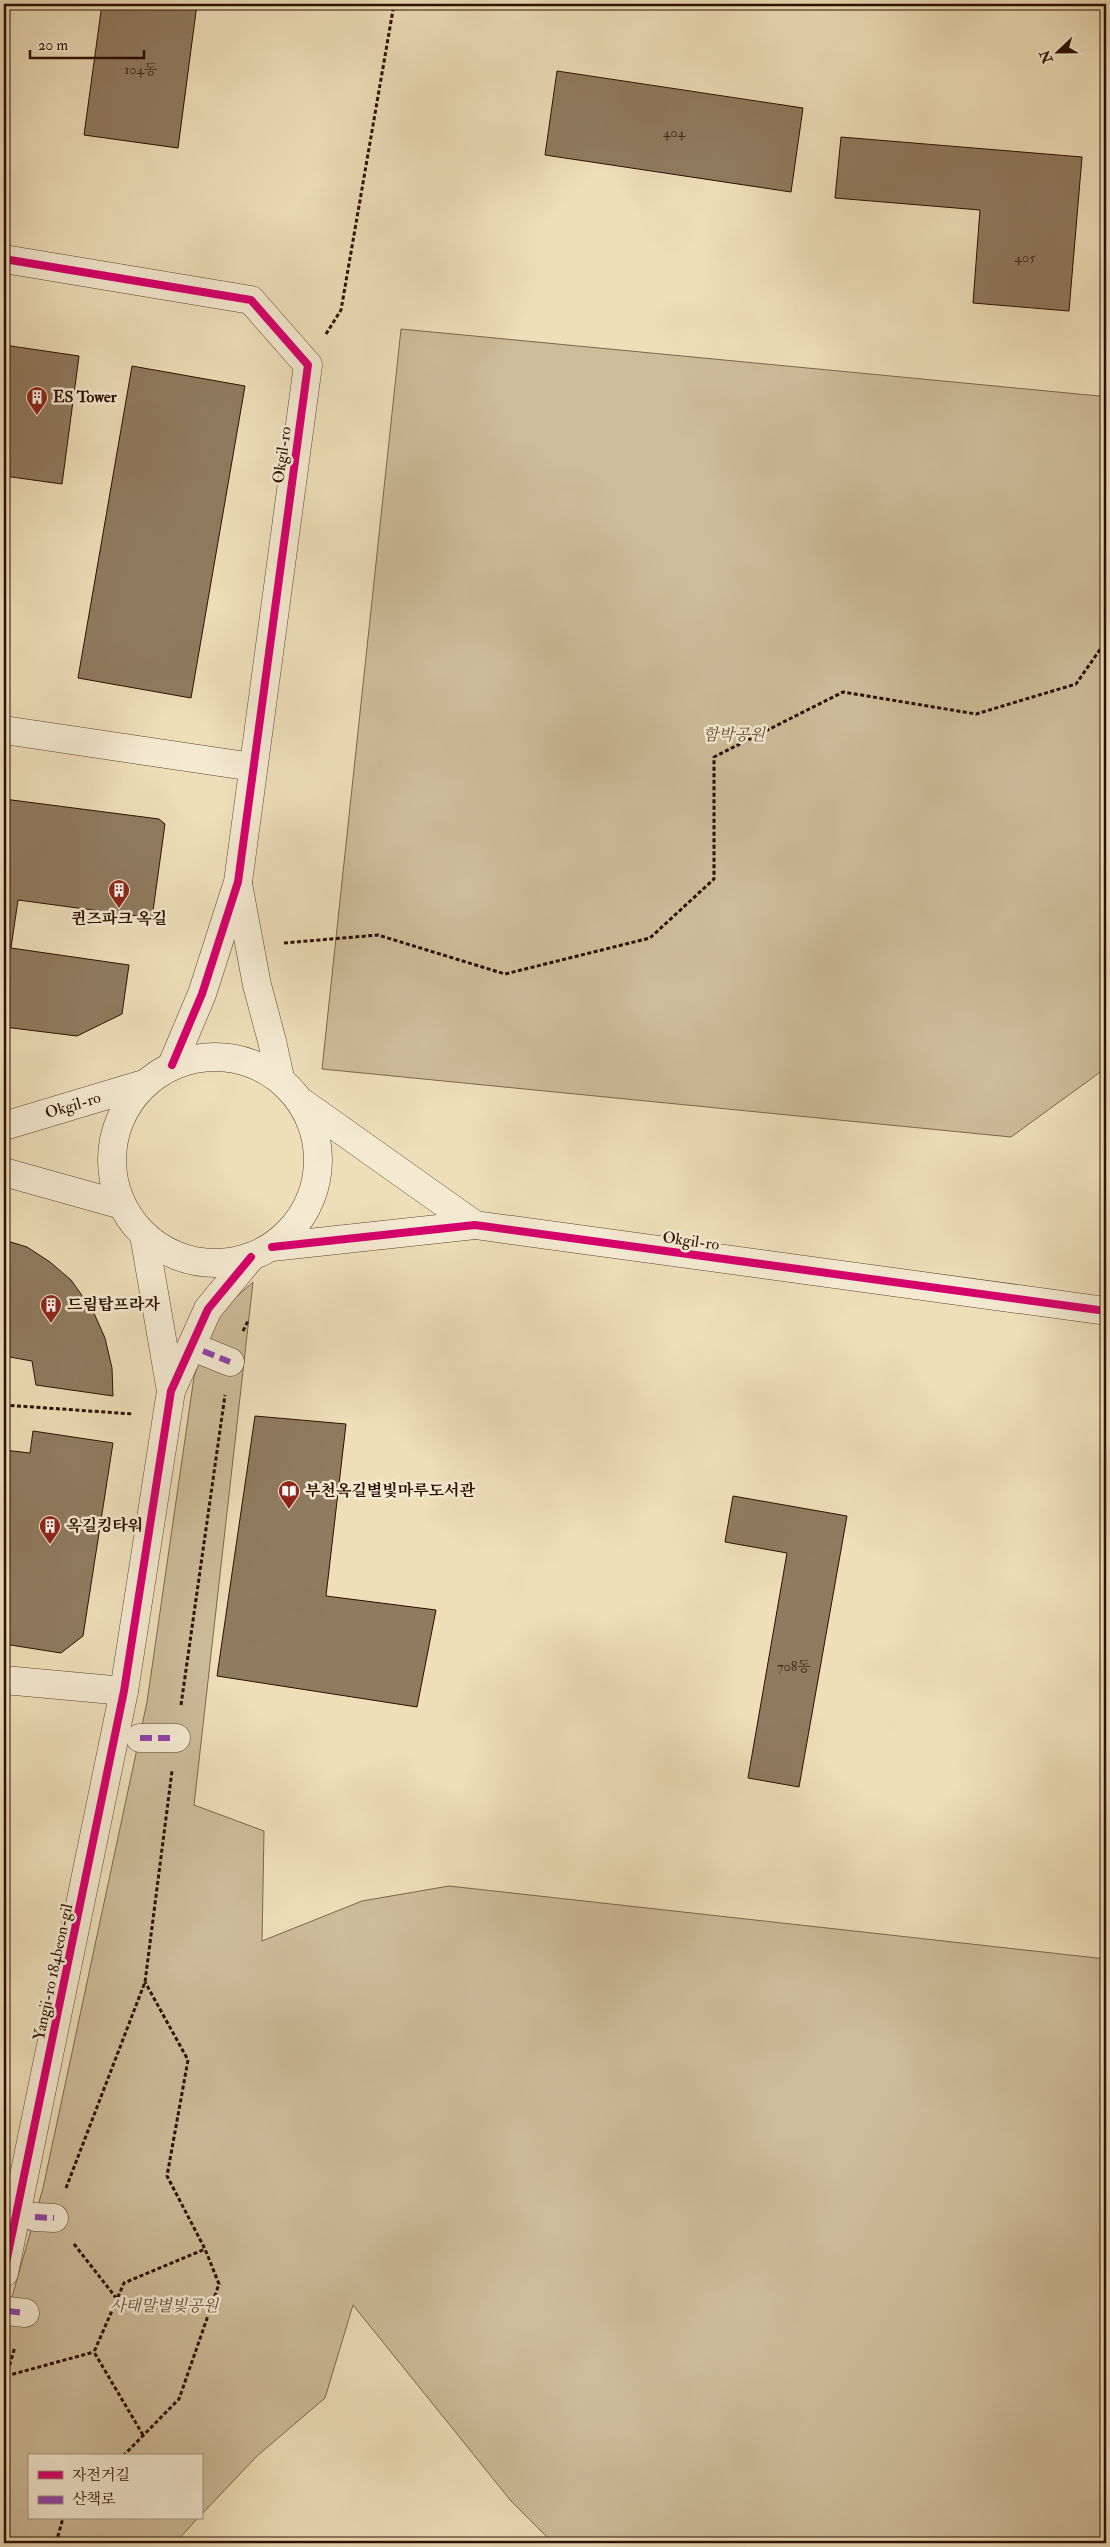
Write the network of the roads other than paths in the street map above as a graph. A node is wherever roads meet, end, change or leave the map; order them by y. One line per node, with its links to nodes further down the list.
1 (4, 259): 3 (street, Okgil-ro)
2 (4, 730): 3 (street)
3 (253, 767): 4 (street, Okgil-ro)
4 (238, 882): 5 (street); 6 (street)
5 (172, 1065): 6 (street); 7 (street)
6 (280, 1078): 8 (street)
7 (144, 1084): 9 (street, Okgil-ro); 11 (street)
8 (302, 1102): 12 (street, Okgil-ro); 14 (street)
9 (4, 1126)
10 (4, 1172): 11 (street)
11 (122, 1205): 13 (street)
12 (475, 1225): 14 (street, Okgil-ro); 15 (street, Okgil-ro)
13 (144, 1235): 14 (street, Okgil-ro); 18 (street)
14 (262, 1252): 18 (street)
15 (1106, 1311)
16 (202, 1351): 17 (street)
17 (230, 1362)
18 (169, 1404): 20 (street, Yangji-ro 184beon-gil)
19 (4, 1680): 20 (street)
20 (124, 1691): 23 (street, Yangji-ro 184beon-gil)
21 (140, 1738): 22 (street)
22 (176, 1738)
23 (5, 2264)

